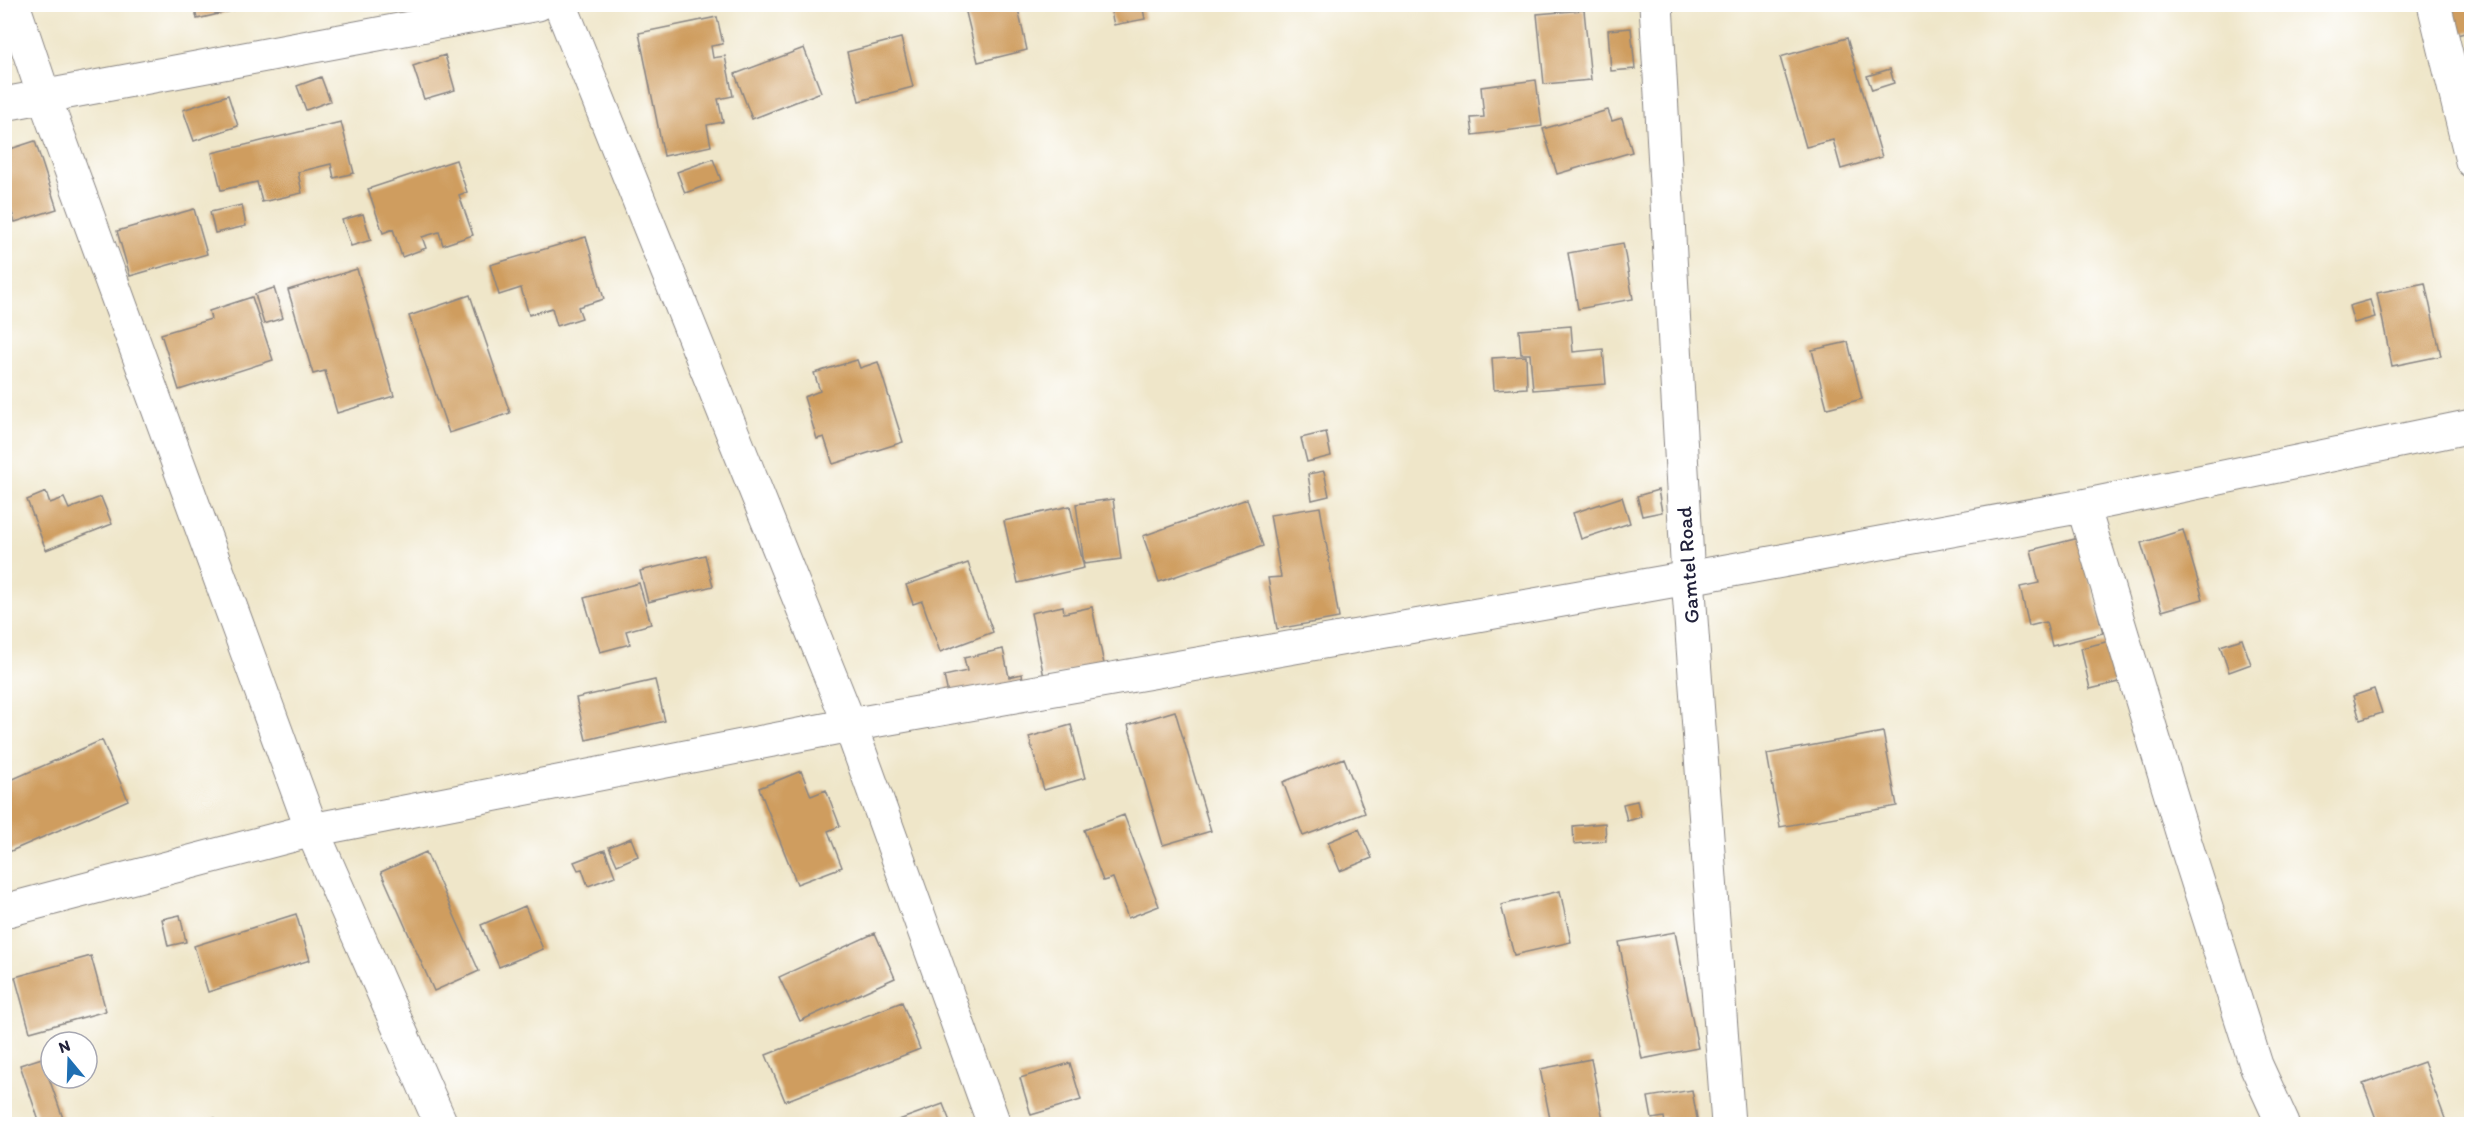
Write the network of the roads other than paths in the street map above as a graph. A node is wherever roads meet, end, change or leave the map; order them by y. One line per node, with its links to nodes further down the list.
1 (13, 4): 6 (street)
2 (538, 4): 6 (street)
3 (560, 4): 12 (street)
4 (1656, 4): 11 (street, Gamtel Road)
5 (2434, 4): 8 (street)
6 (44, 96): 7 (street); 13 (street)
7 (4, 104)
8 (2472, 161)
9 (2472, 426): 10 (street)
10 (2083, 506): 11 (street); 18 (street)
11 (1688, 578): 12 (street); 17 (street, Gamtel Road)
12 (850, 725): 13 (street); 16 (street)
13 (312, 830): 14 (street); 15 (street)
14 (4, 911)
15 (441, 1125)
16 (994, 1125)
17 (1728, 1125)
18 (2283, 1125)

